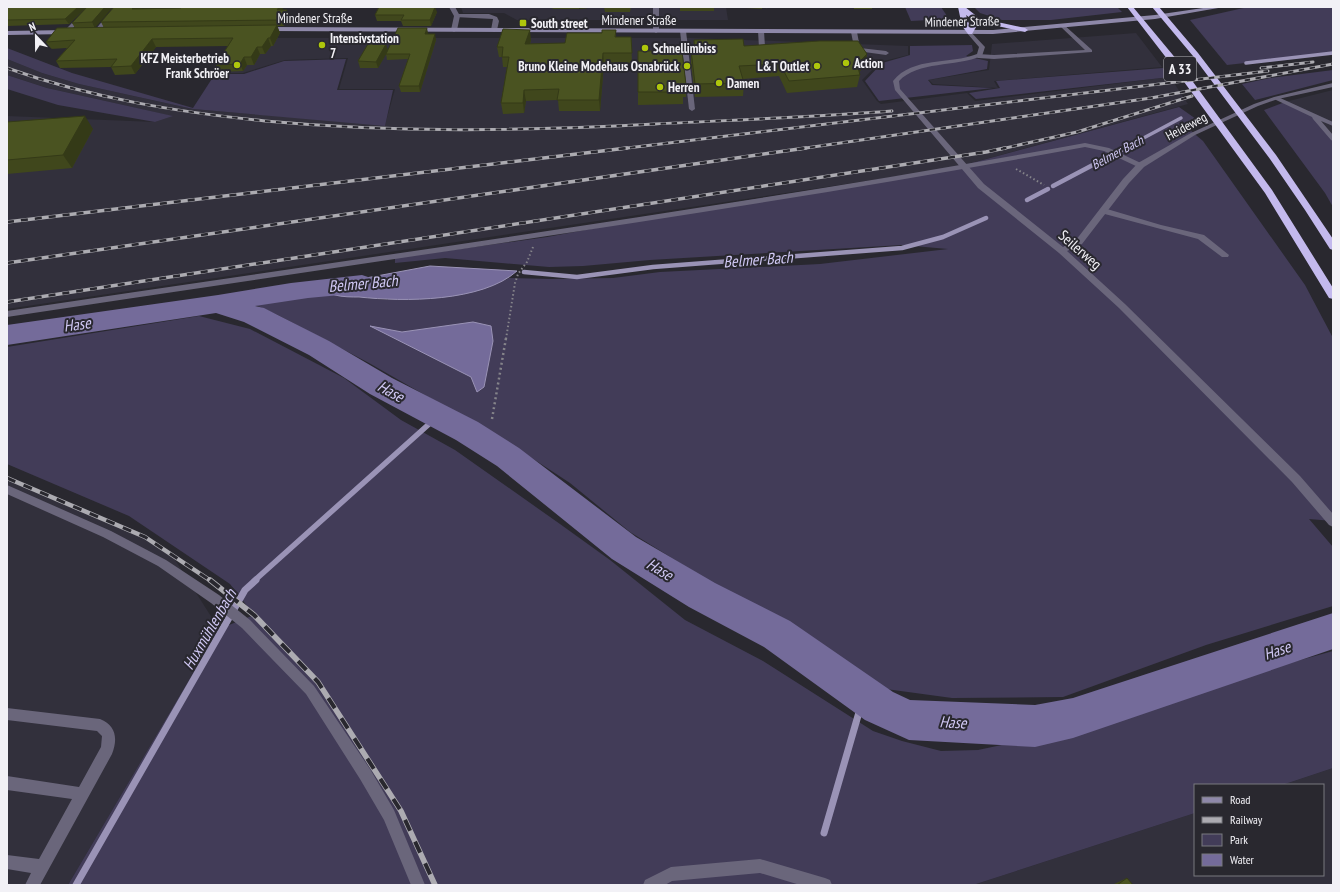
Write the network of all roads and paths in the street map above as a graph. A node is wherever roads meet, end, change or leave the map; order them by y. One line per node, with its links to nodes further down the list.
1 (90, 7): 21 (street)
2 (117, 7): 16 (street)
3 (452, 7): 9 (street)
4 (656, 7): 18 (street)
5 (962, 7): 10 (highway); 26 (highway)
6 (1155, 7): 43 (highway, A 33)
7 (1221, 7): 11 (main road, Mindener Straße)
8 (1131, 8): 46 (highway, A 33)
9 (457, 16): 13 (street); 14 (street)
10 (977, 20): 15 (highway); 26 (highway)
11 (1064, 26): 15 (main road, Mindener Straße); 31 (street)
12 (260, 29): 13 (main road, Mindener Straße)
13 (454, 30): 14 (main road, Mindener Straße)
14 (494, 30): 18 (main road, Mindener Straße)
15 (1025, 30): 26 (main road, Mindener Straße)
16 (97, 31): 17 (main road); 23 (main road)
17 (105, 31)
18 (656, 31): 19 (main road, Mindener Straße)
19 (683, 31): 20 (main road, Mindener Straße); 34 (street)
20 (761, 31): 24 (main road, Mindener Straße); 27 (street)
21 (66, 32): 22 (main road); 25 (main road)
22 (73, 32)
23 (89, 32)
24 (854, 32): 26 (main road, Mindener Straße); 29 (street)
25 (7, 33)
26 (970, 33): 31 (street)
27 (778, 49)
28 (841, 49): 29 (street)
29 (857, 49): 30 (street)
30 (886, 53)
31 (978, 56): 44 (street, Seilerweg)
32 (1333, 85): 33 (street, Heideweg)
33 (1276, 98): 35 (street); 39 (street, Heideweg)
34 (692, 109)
35 (1313, 115): 36 (street); 37 (street)
36 (1333, 124)
37 (1333, 139)
38 (1002, 160): 39 (street); 40 (path); 42 (street)
39 (1141, 165): 41 (street, Heideweg)
40 (1044, 185)
41 (1104, 211): 44 (street, Heideweg); 45 (street)
42 (538, 234): 47 (street); 48 (path)
43 (1333, 247)
44 (1062, 251): 50 (street, Seilerweg)
45 (1225, 255)
46 (1333, 296)
47 (7, 314)
48 (492, 419)
49 (7, 489): 57 (street)
50 (1333, 522)
51 (7, 714): 53 (street)
52 (7, 783): 53 (street)
53 (83, 794): 55 (street)
54 (7, 862): 55 (street)
55 (43, 867): 56 (street)
56 (32, 885)
57 (418, 885)
58 (650, 885): 59 (street)
59 (825, 885)

